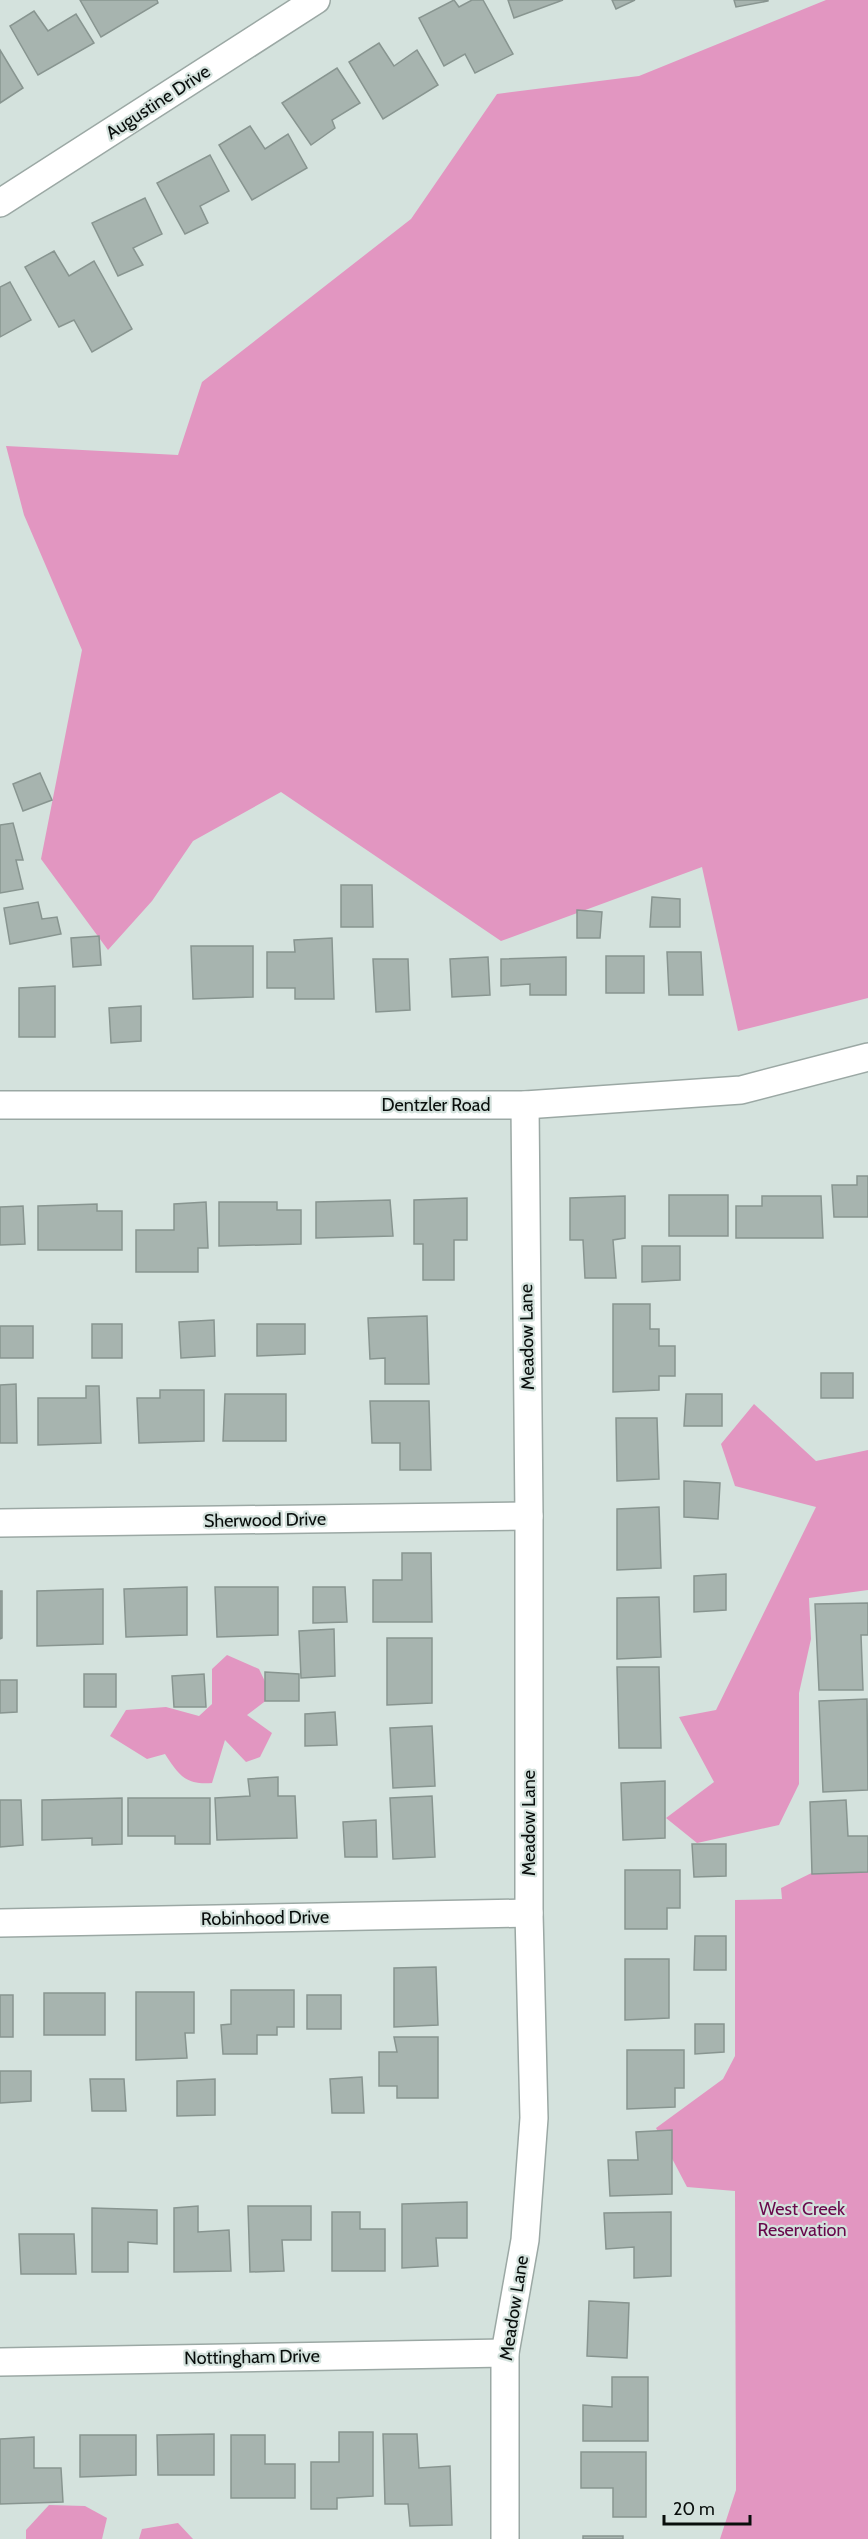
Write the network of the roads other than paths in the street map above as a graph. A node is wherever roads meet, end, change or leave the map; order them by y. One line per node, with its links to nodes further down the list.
1 (316, 0): 2 (street, Augustine Drive)
2 (0, 203)
3 (868, 1057): 5 (street, Dentzler Road)
4 (0, 1105): 5 (street, Dentzler Road)
5 (525, 1105): 6 (street, Meadow Lane)
6 (529, 1516): 7 (street, Sherwood Drive); 8 (street, Meadow Lane)
7 (0, 1524)
8 (529, 1913): 9 (street, Robinhood Drive); 10 (street, Meadow Lane)
9 (0, 1923)
10 (505, 2353): 11 (street, Nottingham Drive); 12 (street, Meadow Lane)
11 (0, 2362)
12 (505, 2539)

